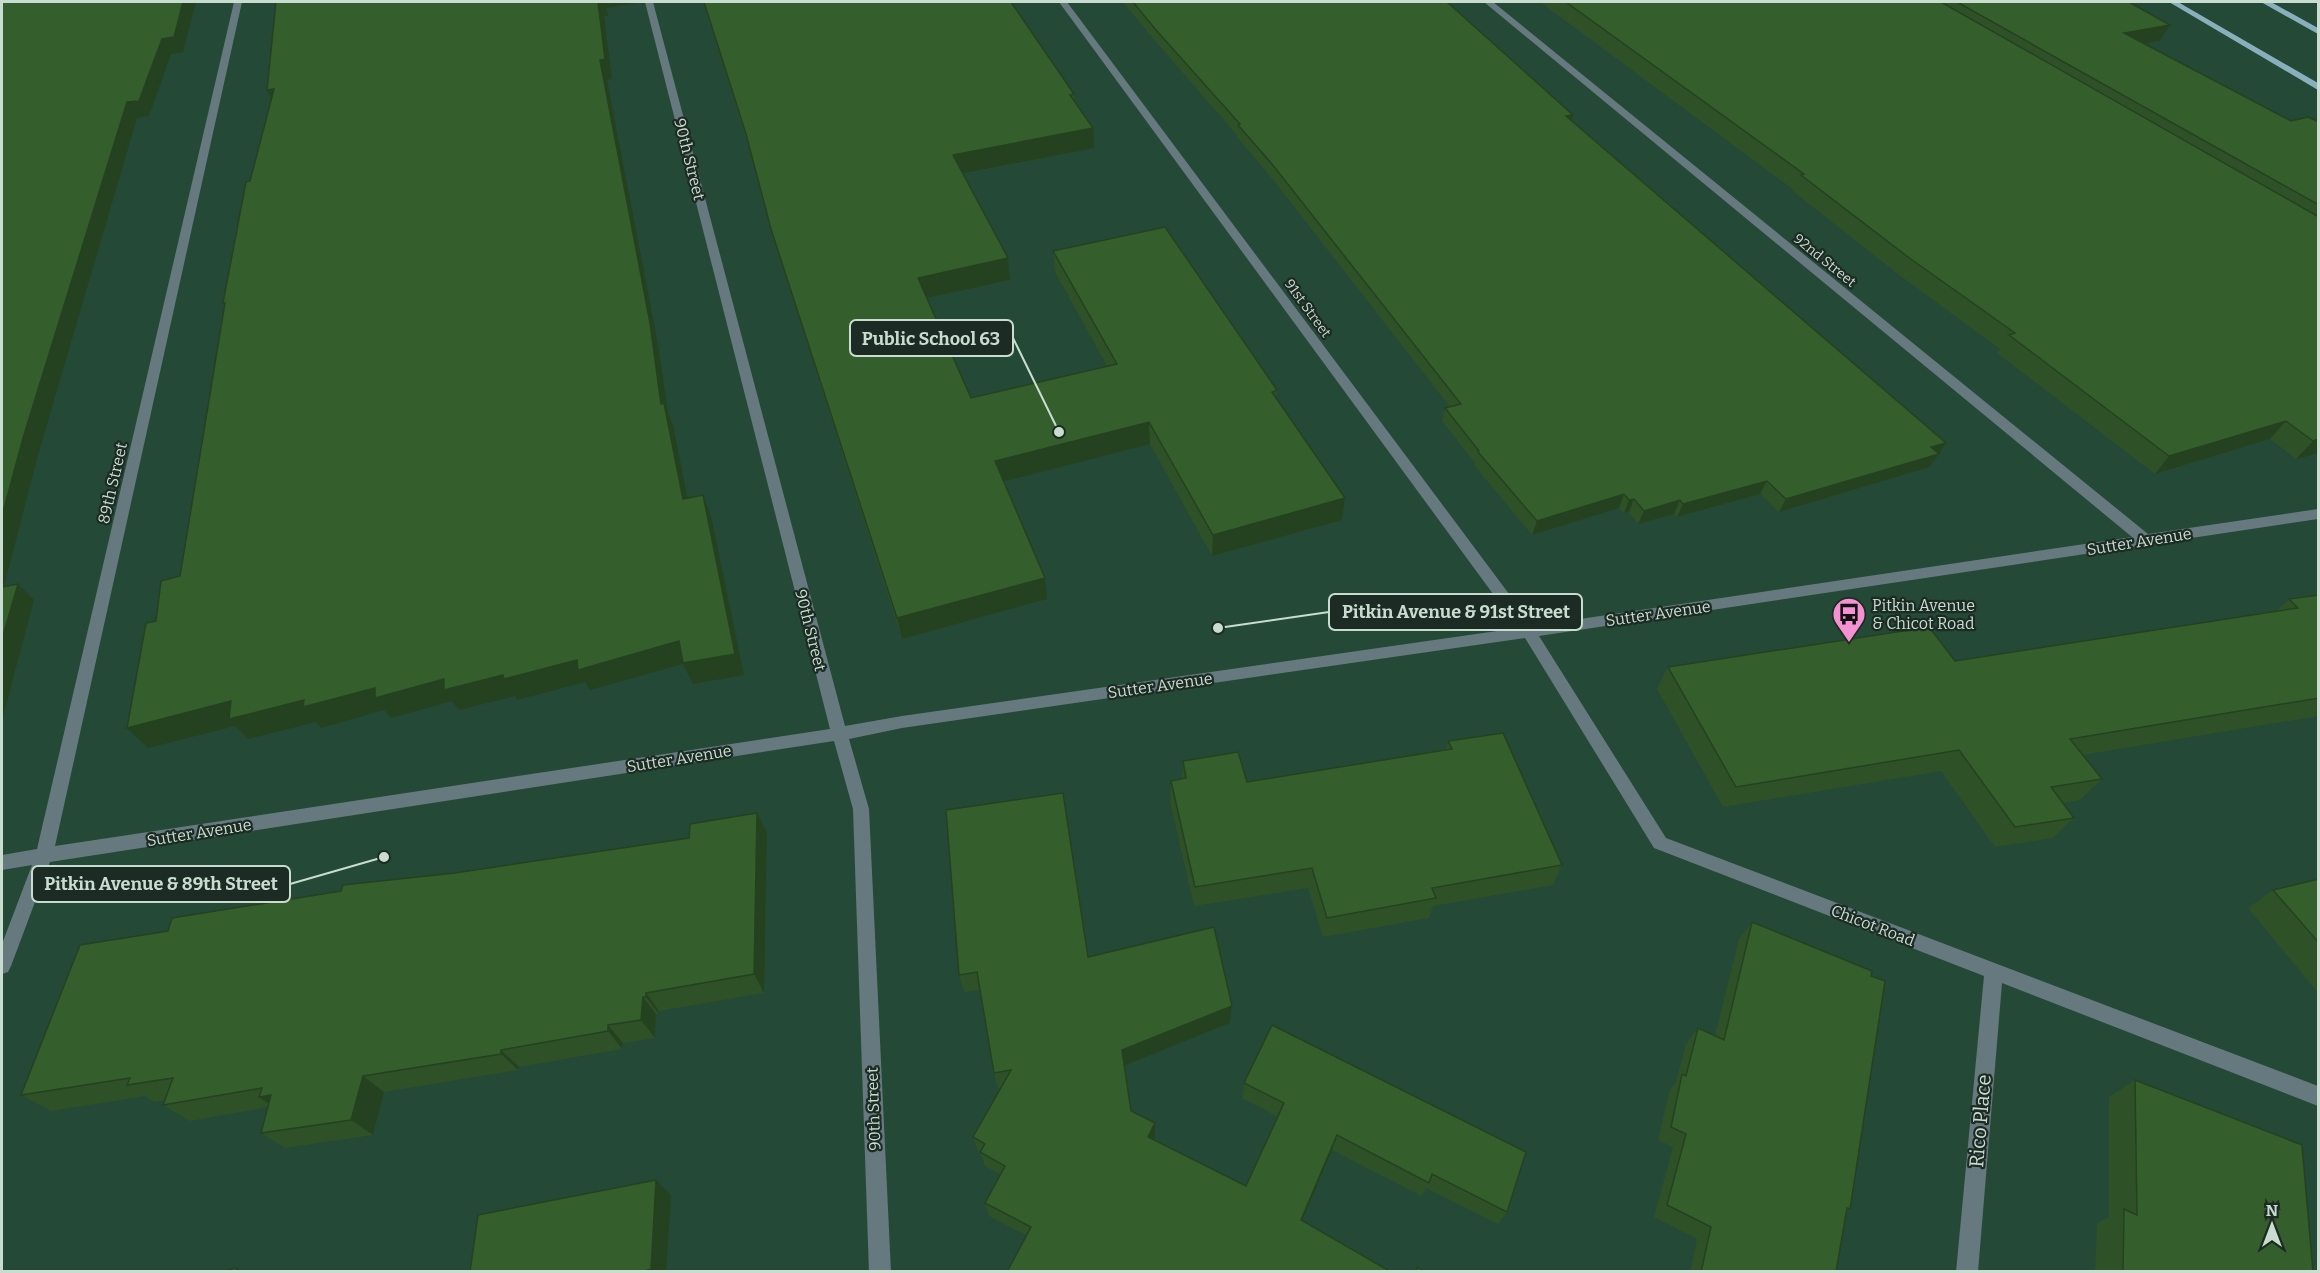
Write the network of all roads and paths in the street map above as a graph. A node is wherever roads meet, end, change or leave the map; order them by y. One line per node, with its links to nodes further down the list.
1 (238, 2): 13 (street, 89th Street)
2 (649, 2): 12 (street, 90th Street)
3 (1063, 2): 11 (street, 91st Street)
4 (1488, 2): 10 (street, 92nd Street)
5 (2173, 2): 8 (main road)
6 (2265, 2): 7 (main road)
7 (2319, 31)
8 (2319, 87)
9 (2319, 514): 10 (street, Sutter Avenue)
10 (2145, 540): 11 (street, Sutter Avenue)
11 (1529, 632): 12 (street, Sutter Avenue); 16 (street, Chicot Road)
12 (839, 734): 13 (street, Sutter Avenue); 18 (street, 90th Street)
13 (44, 856): 14 (street, Sutter Avenue); 15 (street, 89th Street)
14 (2, 862)
15 (2, 966)
16 (1994, 971): 17 (street, Chicot Road); 19 (street, Rico Place)
17 (2319, 1096)
18 (880, 1272)
19 (1967, 1272)

